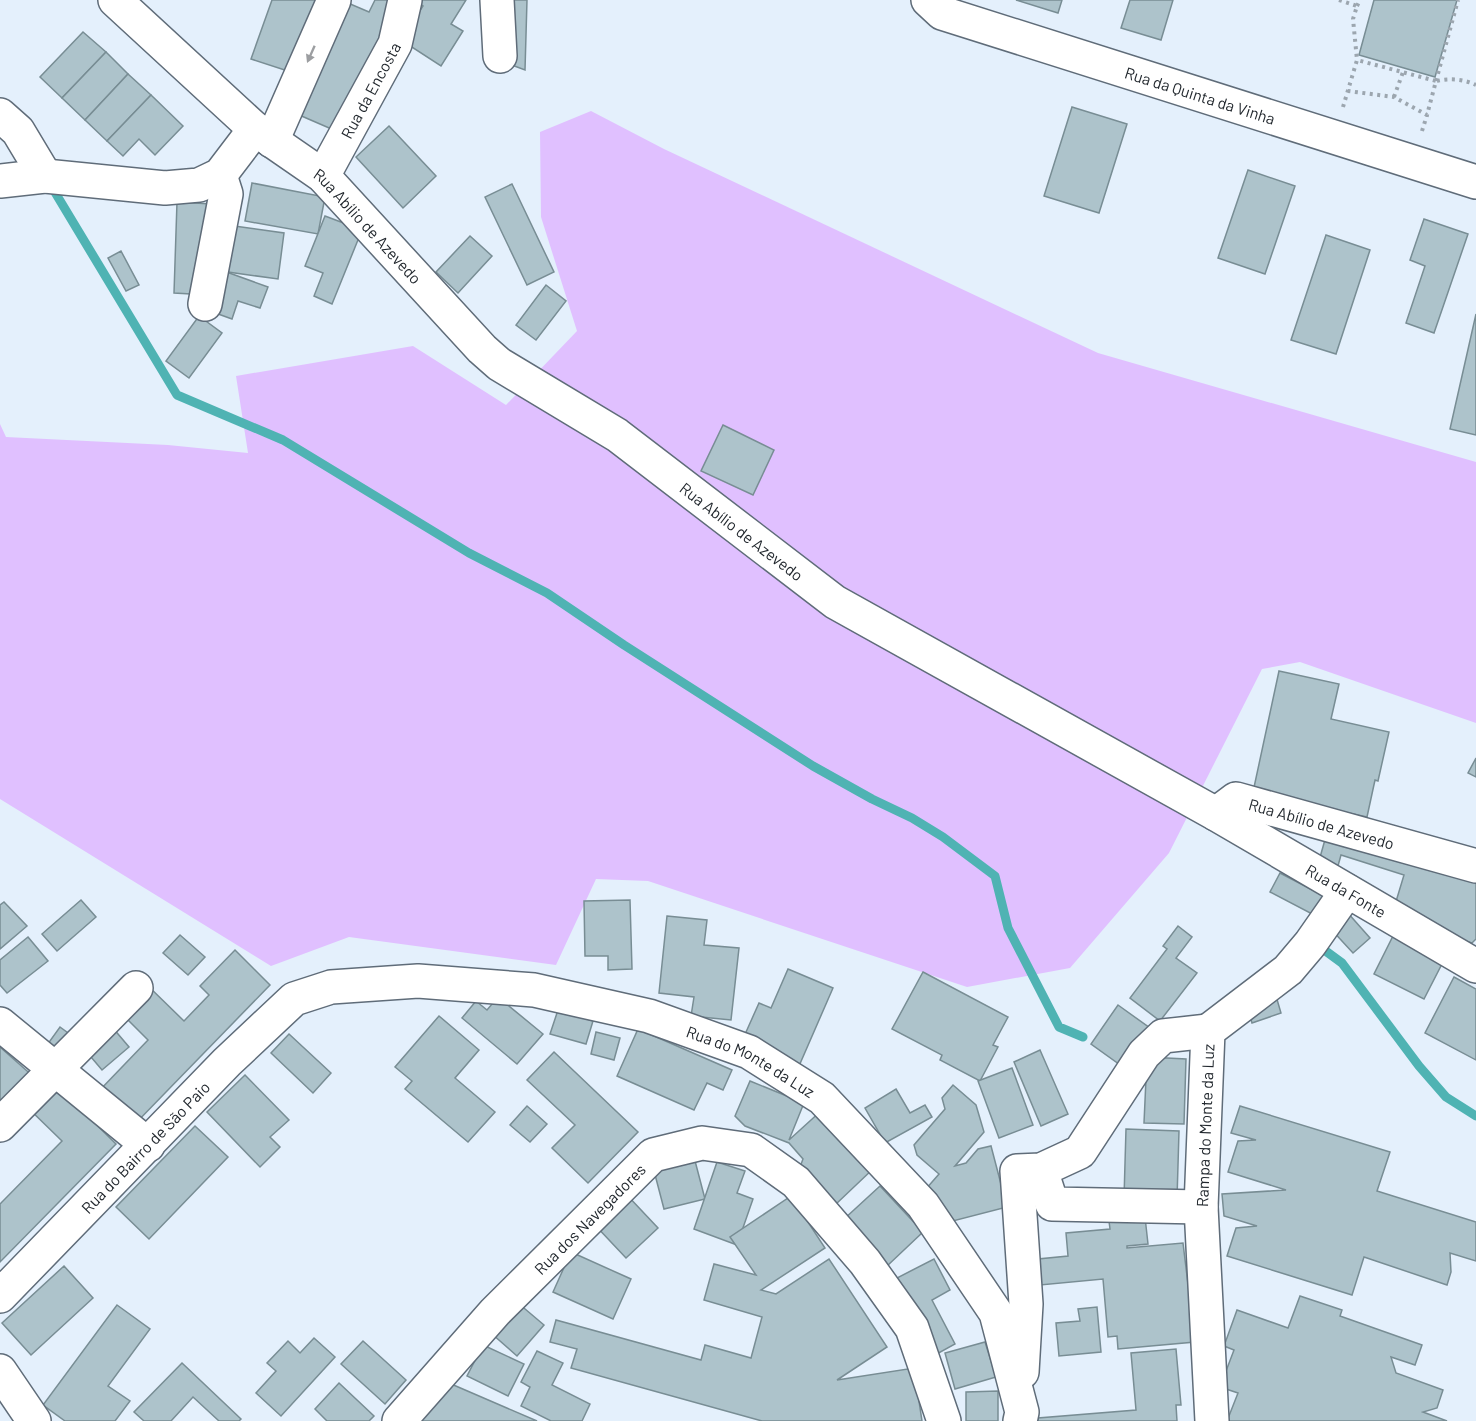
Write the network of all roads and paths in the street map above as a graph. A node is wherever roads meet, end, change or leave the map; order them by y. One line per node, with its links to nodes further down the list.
1 (115, 0): 18 (street, Rua Abílio de Azevedo)
2 (333, 0): 18 (street, one-way to 18)
3 (405, 0): 22 (street, Rua da Encosta)
4 (497, 0): 10 (street)
5 (928, 0): 19 (street, Rua da Quinta da Vinha)
6 (1339, 0): 9 (path)
7 (1360, 0): 9 (path)
8 (1458, 0): 13 (path)
9 (1358, 6): 11 (path)
10 (500, 56)
11 (1358, 60): 12 (path); 15 (path)
12 (1403, 72): 13 (path); 16 (path)
13 (1436, 81): 14 (path); 16 (path)
14 (1476, 86)
15 (1348, 91): 16 (path); 19 (path)
16 (1394, 97)
17 (0, 115): 21 (street)
18 (263, 135): 20 (street); 22 (street, Rua Abílio de Azevedo)
19 (1334, 137): 24 (street, Rua da Quinta da Vinha)
20 (220, 175): 21 (street); 25 (street)
21 (45, 176): 23 (street)
22 (323, 176): 26 (street, Rua Abílio de Azevedo)
23 (0, 181)
24 (1476, 182)
25 (205, 304)
26 (1216, 814): 27 (street, Rua Abílio de Azevedo); 28 (street, Rua da Fonte)
27 (1476, 866)
28 (1347, 891): 29 (street, Rua da Fonte); 33 (street, Rampa do Monte da Luz)
29 (1476, 966)
30 (136, 988): 34 (street)
31 (294, 999): 36 (street, Rua do Bairro de São Paio); 41 (street, Rua do Monte da Luz)
32 (0, 1024): 34 (street)
33 (1208, 1031): 37 (street); 38 (street, Rampa do Monte da Luz)
34 (55, 1070): 35 (street); 36 (street)
35 (0, 1125)
36 (148, 1146): 39 (street, Rua do Bairro de São Paio)
37 (1041, 1170): 38 (street); 41 (street)
38 (1201, 1207): 45 (street, Rampa do Monte da Luz)
39 (0, 1296)
40 (0, 1371): 42 (street)
41 (1021, 1416)
42 (34, 1421)
43 (399, 1421): 44 (street, Rua dos Navegadores)
44 (944, 1421)
45 (1212, 1421)

